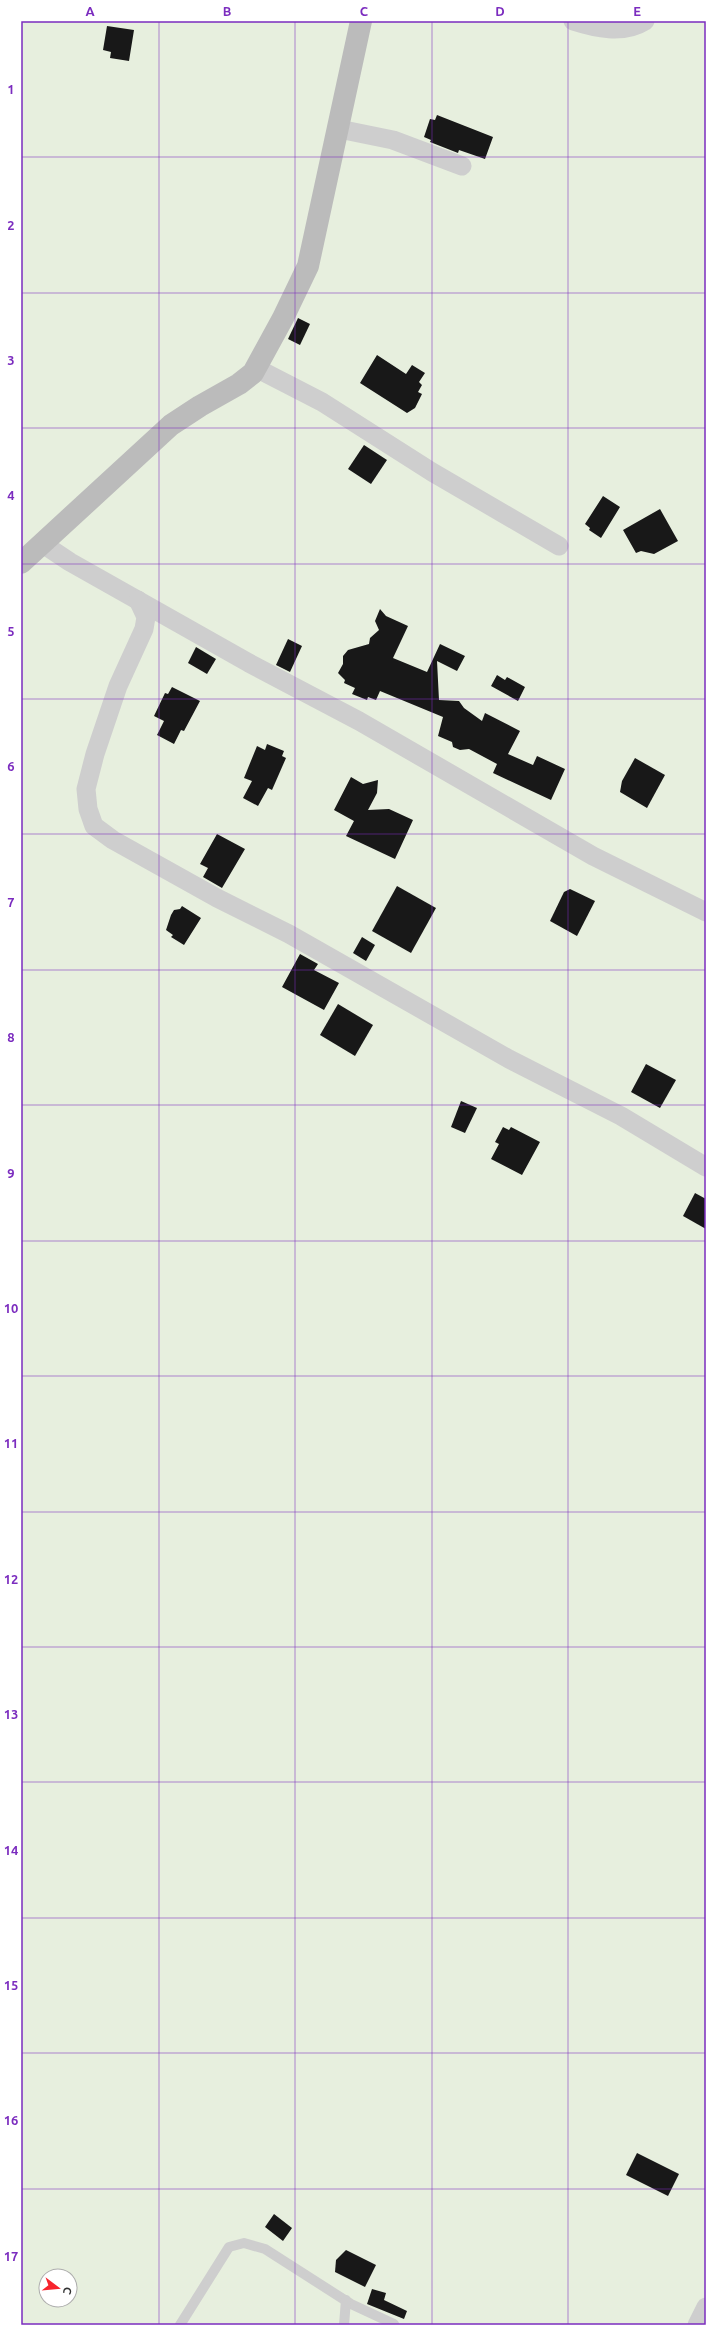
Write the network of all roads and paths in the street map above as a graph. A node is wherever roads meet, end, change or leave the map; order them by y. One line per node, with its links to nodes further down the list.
1 (361, 21): 4 (street)
2 (573, 21): 3 (street)
3 (645, 21)
4 (339, 129): 5 (street); 6 (street)
5 (462, 166)
6 (256, 368): 7 (street); 8 (street)
7 (43, 544): 9 (street); 10 (street)
8 (559, 546)
9 (21, 563)
10 (138, 600): 11 (street); 12 (street)
11 (706, 912)
12 (706, 1167)
13 (346, 2300): 15 (lane); 16 (lane); 17 (lane)
14 (706, 2307): 18 (street)
15 (394, 2324)
16 (180, 2325)
17 (344, 2325)
18 (697, 2325)

